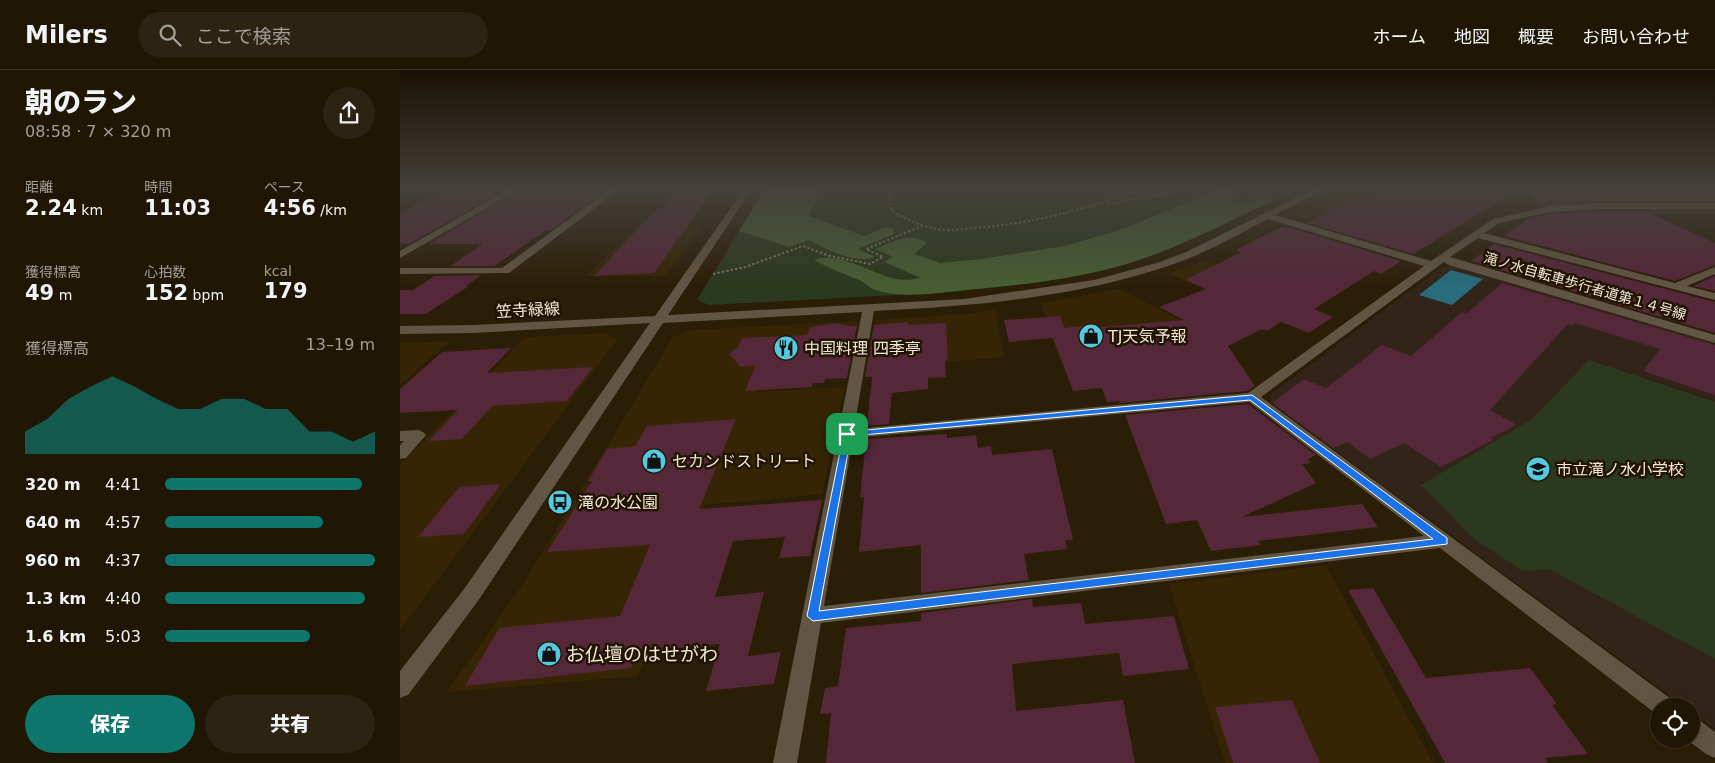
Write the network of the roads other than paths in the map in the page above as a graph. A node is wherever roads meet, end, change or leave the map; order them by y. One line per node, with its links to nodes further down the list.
1 (459, 221): 10 (street)
2 (572, 221): 15 (street)
3 (726, 221): 19 (street)
4 (1256, 221): 18 (street, 笠寺緑線)
5 (1287, 221): 12 (street)
6 (1309, 221): 12 (street)
7 (1495, 221): 8 (street)
8 (1475, 234): 12 (street); 16 (street)
9 (400, 243): 10 (street)
10 (418, 245): 11 (street)
11 (400, 255)
12 (1433, 260): 22 (street)
13 (1448, 260): 21 (street, 滝ノ水自転車歩行者道第１４号線)
14 (1715, 270): 16 (street)
15 (400, 271)
16 (1675, 287): 17 (street)
17 (1715, 297)
18 (870, 308): 19 (street, 笠寺緑線); 23 (street)
19 (658, 319): 20 (street, 笠寺緑線); 28 (street)
20 (400, 330)
21 (1715, 339)
22 (1252, 397): 23 (street); 26 (street)
23 (847, 434): 27 (street)
24 (400, 436): 25 (street)
25 (400, 454)
26 (1443, 541): 27 (street); 29 (street)
27 (813, 616): 32 (street)
28 (400, 688)
29 (1651, 698)
30 (1700, 735): 31 (street)
31 (1715, 746)
32 (785, 763)

